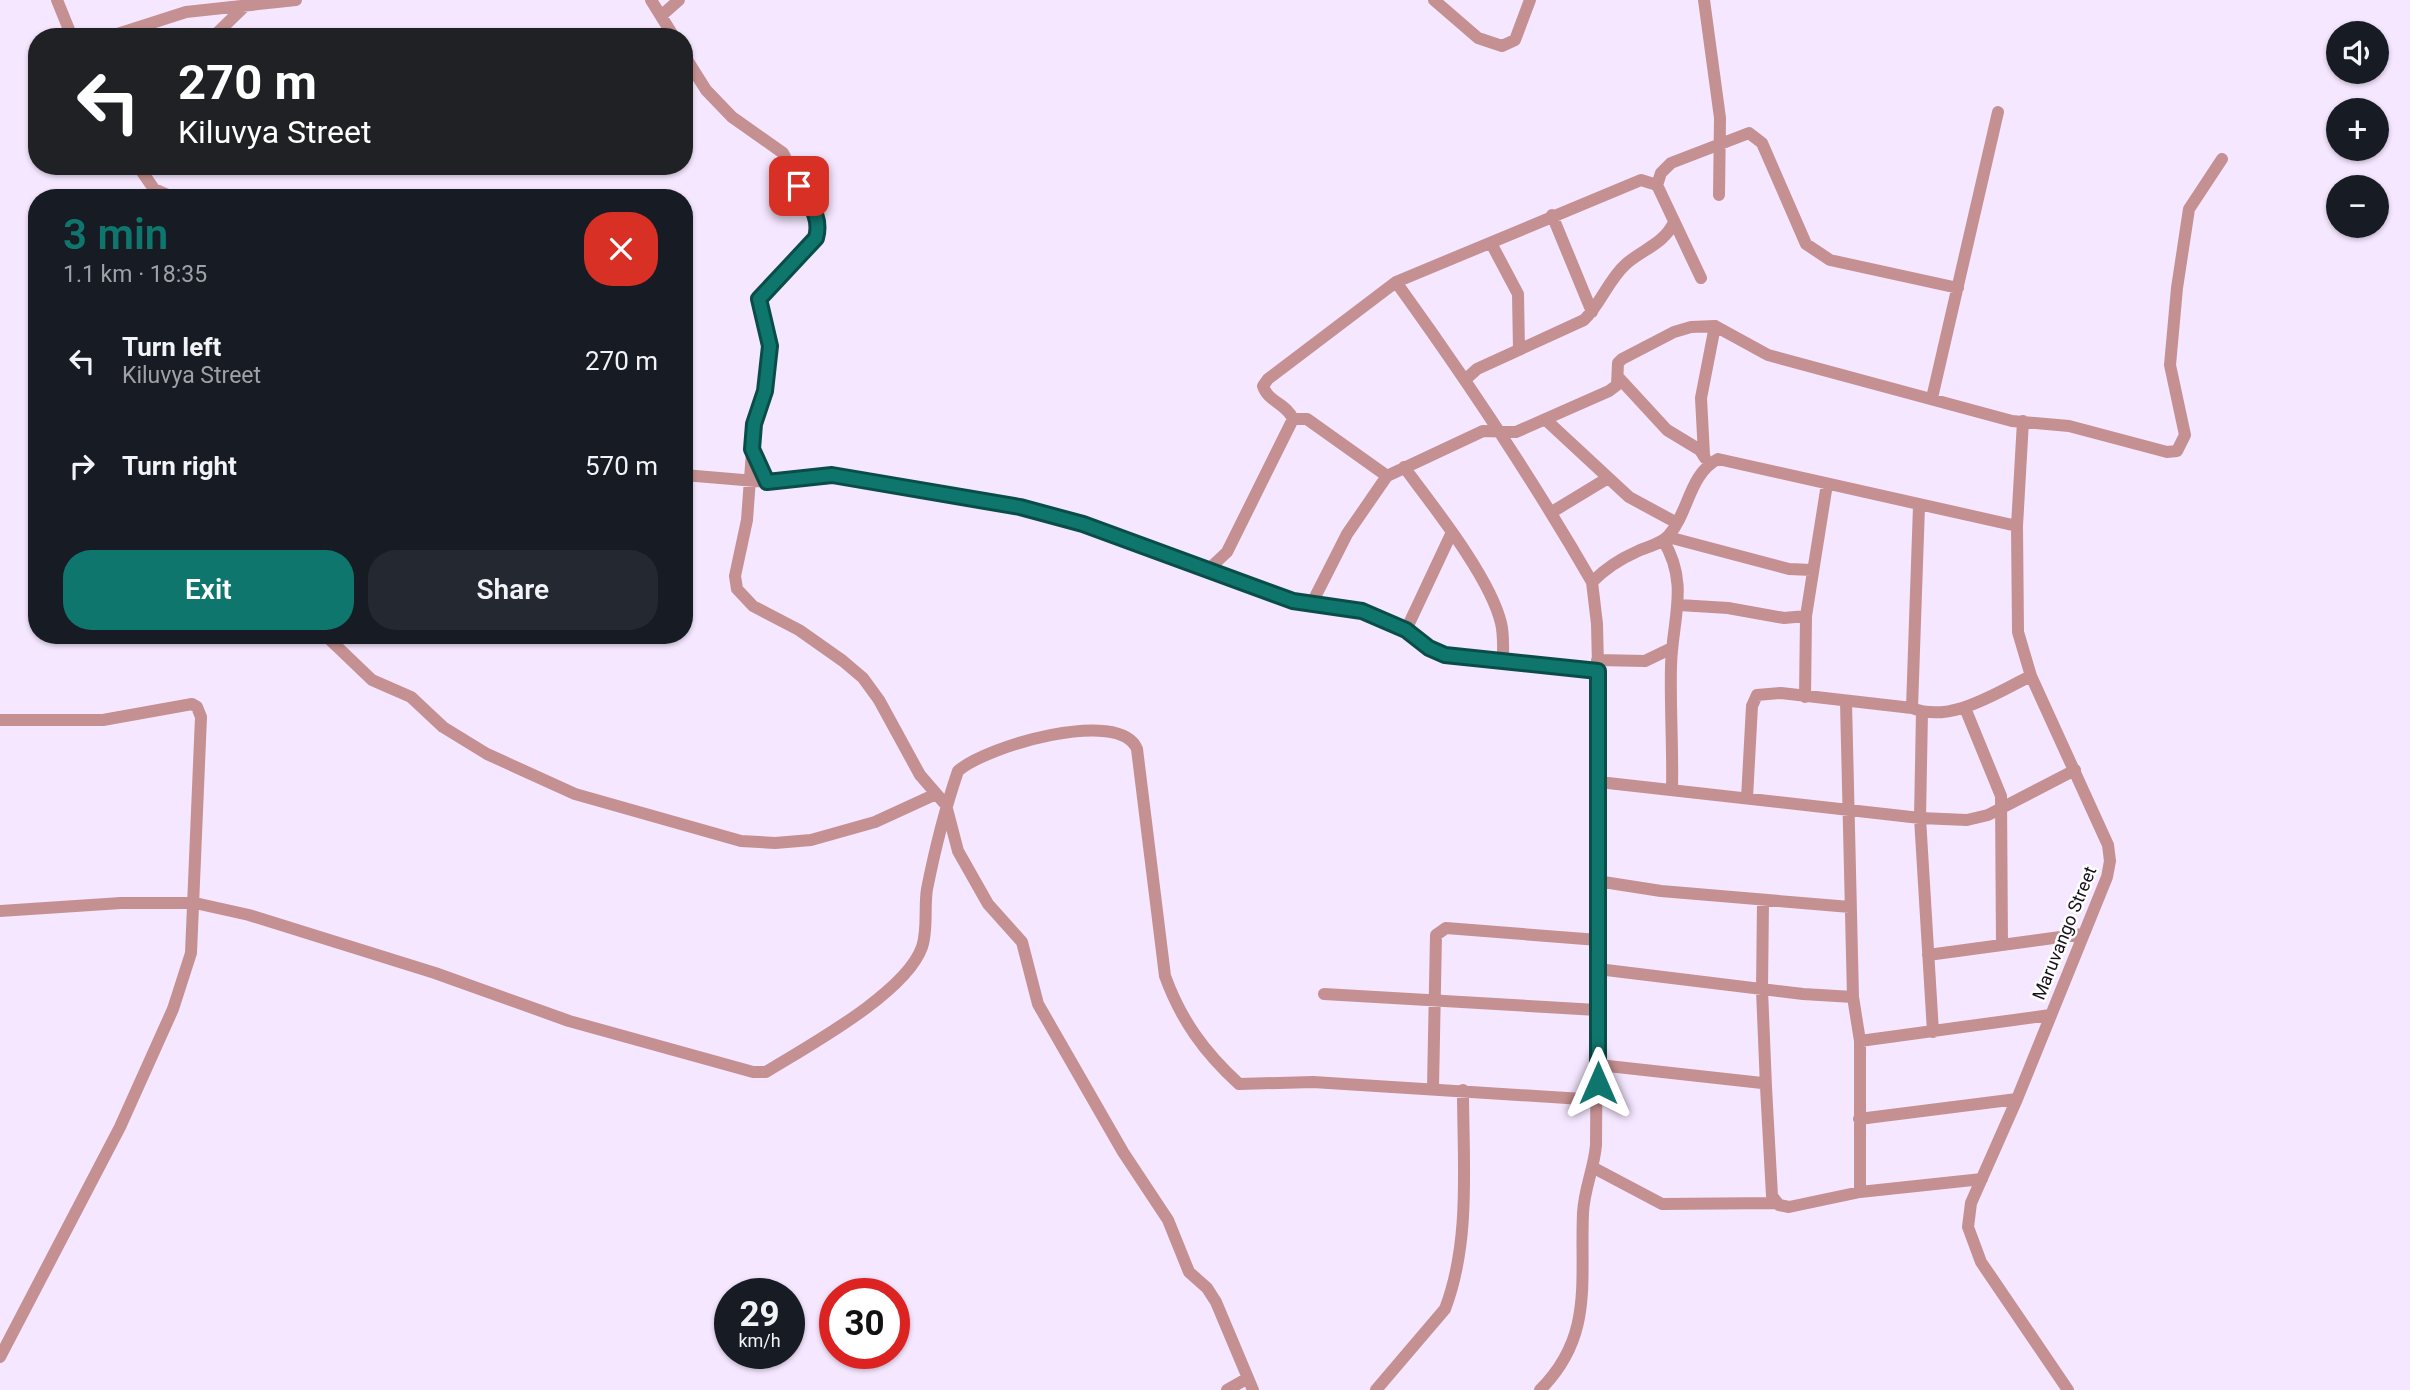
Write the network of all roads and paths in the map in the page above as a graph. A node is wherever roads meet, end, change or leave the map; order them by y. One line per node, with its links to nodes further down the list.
1 (58, 0): 11 (street)
2 (296, 0): 8 (street)
3 (651, 0): 10 (street)
4 (679, 0): 10 (street)
5 (1434, 0): 6 (street)
6 (1530, 0)
7 (1704, 0): 17 (street)
8 (248, 3): 9 (street); 13 (street)
9 (186, 6): 12 (street)
10 (662, 15): 14 (street)
11 (69, 28)
12 (131, 28)
13 (222, 28)
14 (669, 28)
15 (693, 69): 37 (street)
16 (1998, 112): 26 (street)
17 (1718, 143): 19 (street); 20 (street); 26 (street)
18 (2222, 159): 35 (street)
19 (1657, 185): 21 (street); 22 (street)
20 (1719, 195)
21 (1552, 215): 23 (street); 27 (street)
22 (1674, 222): 24 (street); 27 (street)
23 (1491, 243): 25 (street); 29 (street)
24 (1701, 278)
25 (1396, 282): 31 (street); 33 (street)
26 (1958, 288): 32 (street)
27 (1592, 312): 29 (street)
28 (1715, 326): 30 (street); 32 (street); 38 (street)
29 (1519, 350): 31 (street)
30 (1619, 378): 34 (street); 38 (street)
31 (1466, 380): 36 (street)
32 (1933, 398): 35 (street)
33 (1293, 419): 41 (street); 52 (street)
34 (1546, 419): 36 (street); 42 (street)
35 (2023, 421): 49 (street, Maruvango Street)
36 (1500, 430): 39 (street); 47 (street)
37 (752, 449): 43 (street); 44 (street)
38 (1706, 459): 45 (street); 48 (street)
39 (1404, 467): 41 (street); 50 (street)
40 (693, 476): 43 (street)
41 (1387, 476): 55 (street)
42 (1608, 478): 47 (street); 48 (street)
43 (751, 481): 44 (street); 72 (street)
44 (767, 482): 52 (street)
45 (1827, 484): 46 (street); 53 (street)
46 (1919, 506): 49 (street); 67 (street)
47 (1552, 512): 54 (street)
48 (1677, 523): 51 (street)
49 (2017, 526): 63 (street, Maruvango Street)
50 (1452, 532): 58 (street); 61 (street)
51 (1665, 539): 53 (street); 54 (street); 56 (street)
52 (1209, 568): 55 (street)
53 (1812, 570): 57 (street)
54 (1592, 582): 62 (street)
55 (1312, 603): 58 (street)
56 (1679, 605): 57 (street); 60 (street)
57 (1806, 616): 64 (street)
58 (1406, 630): 61 (street)
59 (334, 644): 72 (street)
60 (1672, 648): 62 (street); 71 (street)
61 (1503, 660): 62 (street)
62 (1597, 666): 70 (street)
63 (2031, 676): 66 (street); 69 (street, Maruvango Street)
64 (1805, 696): 65 (street); 73 (street)
65 (1846, 702): 67 (street); 75 (street)
66 (1965, 708): 67 (street); 76 (street)
67 (1917, 710): 77 (street)
68 (0, 720): 80 (street)
69 (2075, 770): 76 (street); 83 (street, Maruvango Street)
70 (1599, 782): 71 (street); 78 (street)
71 (1672, 790): 73 (street)
72 (936, 794): 74 (street)
73 (1747, 798): 75 (street)
74 (946, 805): 80 (street); 98 (street); 108 (street)
75 (1847, 809): 77 (street); 81 (street)
76 (1999, 811): 77 (street); 85 (street)
77 (1920, 818): 86 (street)
78 (1597, 881): 79 (street); 84 (street)
79 (1763, 901): 81 (street); 88 (street)
80 (195, 903): 82 (street); 107 (street)
81 (1850, 907): 90 (street)
82 (0, 911)
83 (2083, 934): 85 (street); 93 (street, Maruvango Street)
84 (1598, 940): 87 (street); 91 (street)
85 (2002, 945): 86 (street)
86 (1928, 955): 94 (street)
87 (1598, 969): 88 (street); 92 (street)
88 (1762, 990): 90 (street); 97 (street)
89 (1324, 994): 91 (street)
90 (1853, 997): 95 (street)
91 (1434, 999): 92 (street); 98 (street)
92 (1597, 1010): 96 (street)
93 (2050, 1015): 94 (street); 100 (street, Maruvango Street)
94 (1933, 1032): 95 (street)
95 (1860, 1041): 102 (street)
96 (1599, 1065): 97 (street); 101 (street)
97 (1766, 1087): 106 (street)
98 (1433, 1088): 99 (street)
99 (1463, 1090): 101 (street); 110 (street)
100 (2017, 1099): 102 (street); 104 (street, Maruvango Street)
101 (1598, 1100): 103 (street)
102 (1859, 1119): 105 (street)
103 (1592, 1167): 106 (street); 111 (street)
104 (1982, 1179): 105 (street); 112 (street, Maruvango Street)
105 (1860, 1192): 106 (street)
106 (1776, 1203)
107 (0, 1357)
108 (1251, 1384): 109 (street)
109 (1227, 1390)
110 (1376, 1390)
111 (1540, 1390)
112 (2068, 1390)

